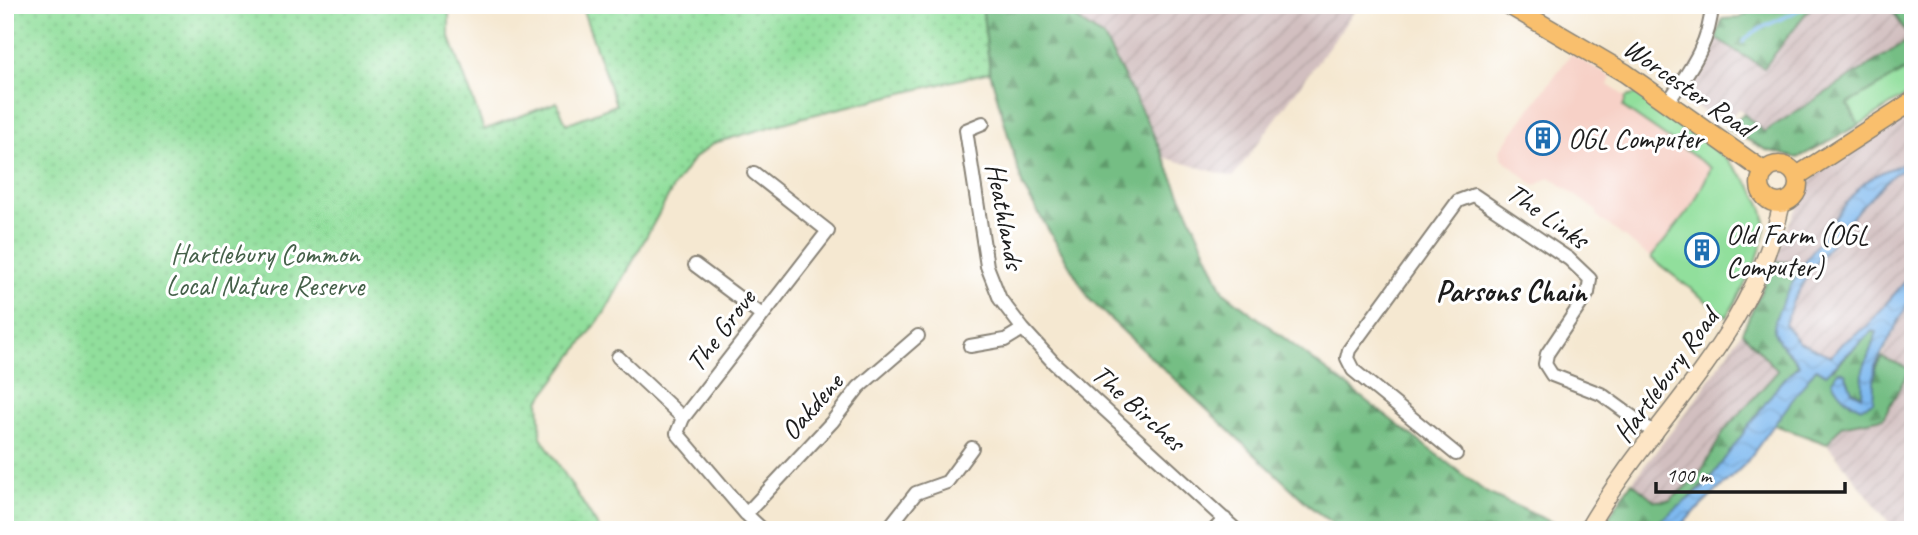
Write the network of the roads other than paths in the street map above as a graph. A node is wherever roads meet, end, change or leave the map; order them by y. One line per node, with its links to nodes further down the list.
1 (1509, 5): 4 (main road, Worcester Road)
2 (1712, 5): 4 (street)
3 (1913, 101): 8 (main road)
4 (1668, 102): 6 (main road, Worcester Road)
5 (984, 123): 12 (street, Heathlands)
6 (1765, 172): 8 (main road); 9 (main road)
7 (754, 173): 11 (street, The Grove)
8 (1797, 176): 9 (main road)
9 (1782, 203): 17 (main road, Hartlebury Road)
10 (695, 265): 11 (street)
11 (762, 316): 16 (street, The Grove)
12 (1023, 330): 14 (street); 21 (street, The Birches)
13 (918, 335): 20 (street, Oakdene)
14 (970, 346)
15 (618, 358): 16 (street)
16 (683, 418): 20 (street)
17 (1656, 434): 19 (street, The Links); 26 (main road, Hartlebury Road)
18 (972, 448): 23 (street)
19 (1456, 454)
20 (746, 514): 22 (street)
21 (1225, 519): 24 (street); 25 (street, The Birches)
22 (763, 530)
23 (887, 530)
24 (1214, 530)
25 (1236, 530)
26 (1587, 530)

